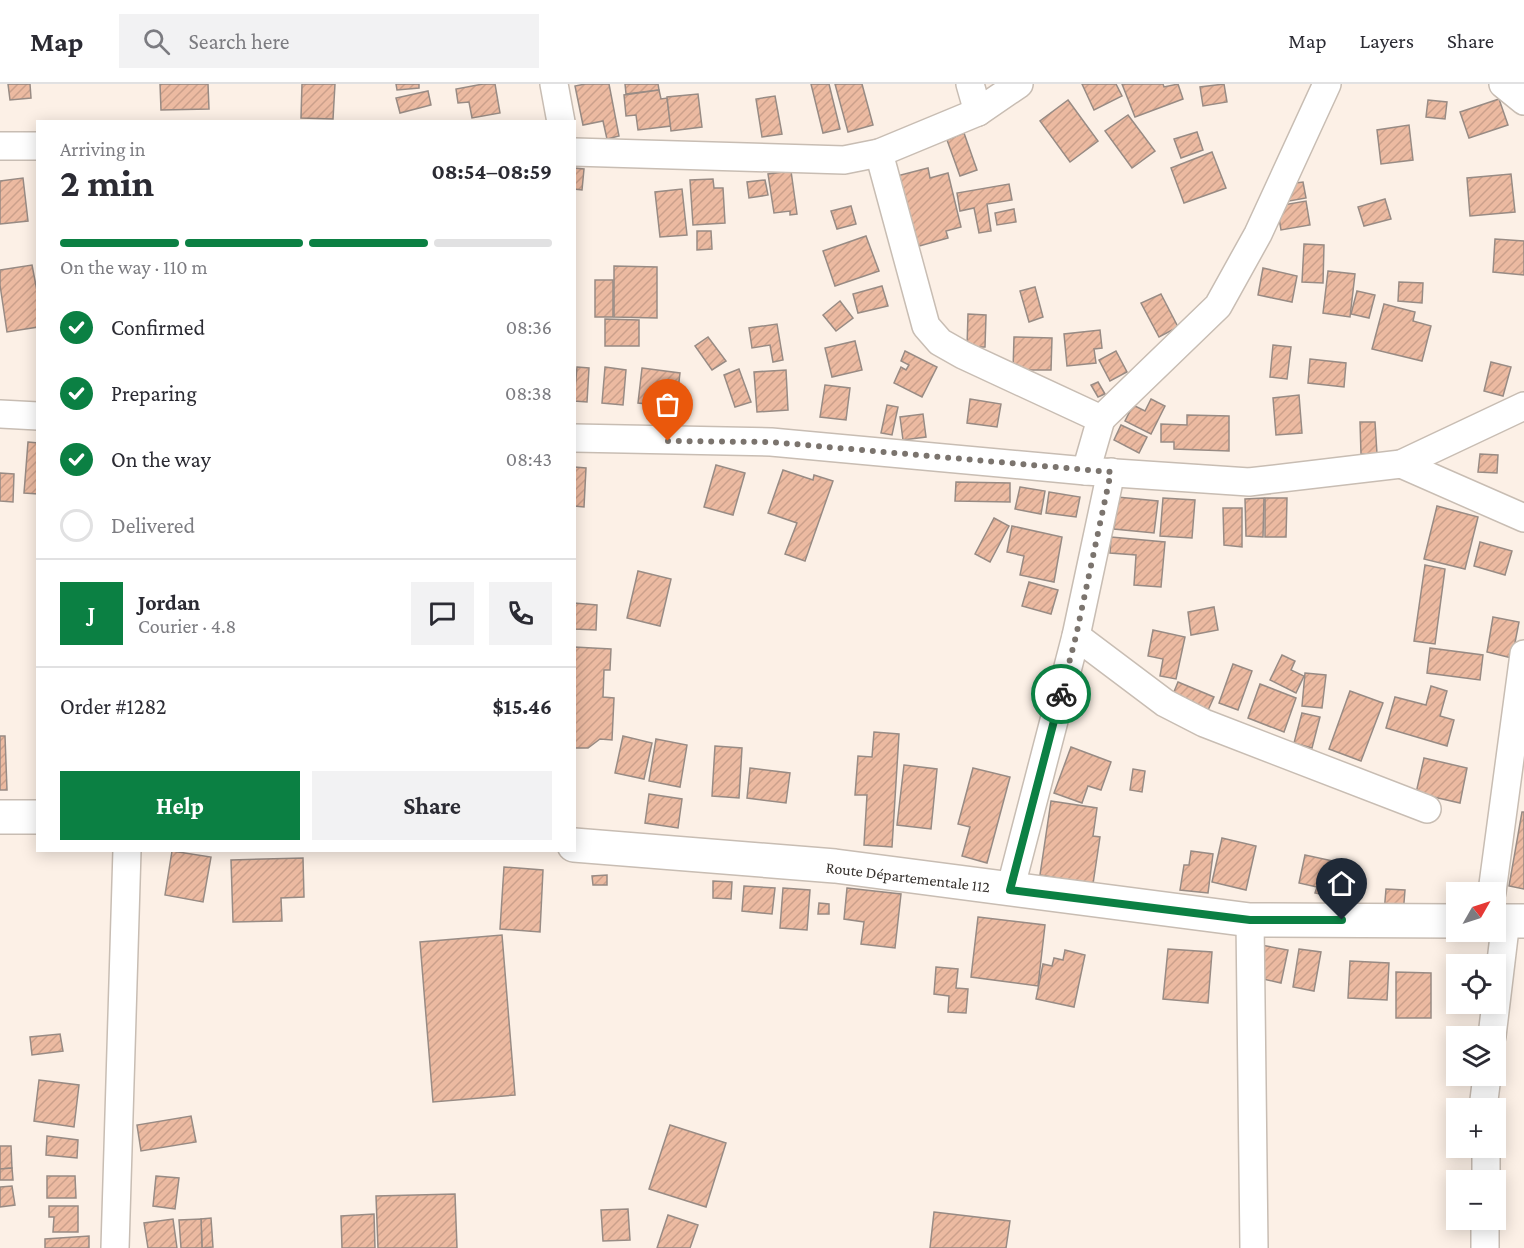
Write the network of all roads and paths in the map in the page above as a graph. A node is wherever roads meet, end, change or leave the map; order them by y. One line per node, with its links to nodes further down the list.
1 (554, 84): 8 (street)
2 (970, 84): 7 (street)
3 (1019, 84): 7 (street)
4 (1327, 84): 16 (street)
5 (1503, 84): 6 (street)
6 (1524, 101)
7 (978, 112): 12 (street)
8 (561, 120)
9 (0, 146): 10 (street)
10 (36, 146)
11 (576, 152): 12 (street)
12 (879, 153): 16 (street)
13 (1524, 406): 18 (street)
14 (0, 414): 15 (street)
15 (36, 416)
16 (1101, 419): 19 (street)
17 (576, 438): 19 (street)
18 (1401, 464): 19 (street); 20 (street)
19 (1098, 471): 21 (street)
20 (1524, 518)
21 (1076, 636): 23 (street); 29 (street)
22 (1524, 654): 28 (street)
23 (1427, 809)
24 (0, 817): 25 (street)
25 (36, 818)
26 (576, 845): 29 (street, Route Départementale 112)
27 (127, 852): 35 (street)
28 (1506, 888)
29 (1010, 890): 30 (street, Route Départementale 112)
30 (1250, 920): 31 (street, Route Départementale 112); 36 (street)
31 (1446, 921)
32 (1501, 942): 33 (street)
33 (1493, 1026)
34 (1485, 1230): 37 (street)
35 (115, 1248)
36 (1254, 1248)
37 (1485, 1248)

